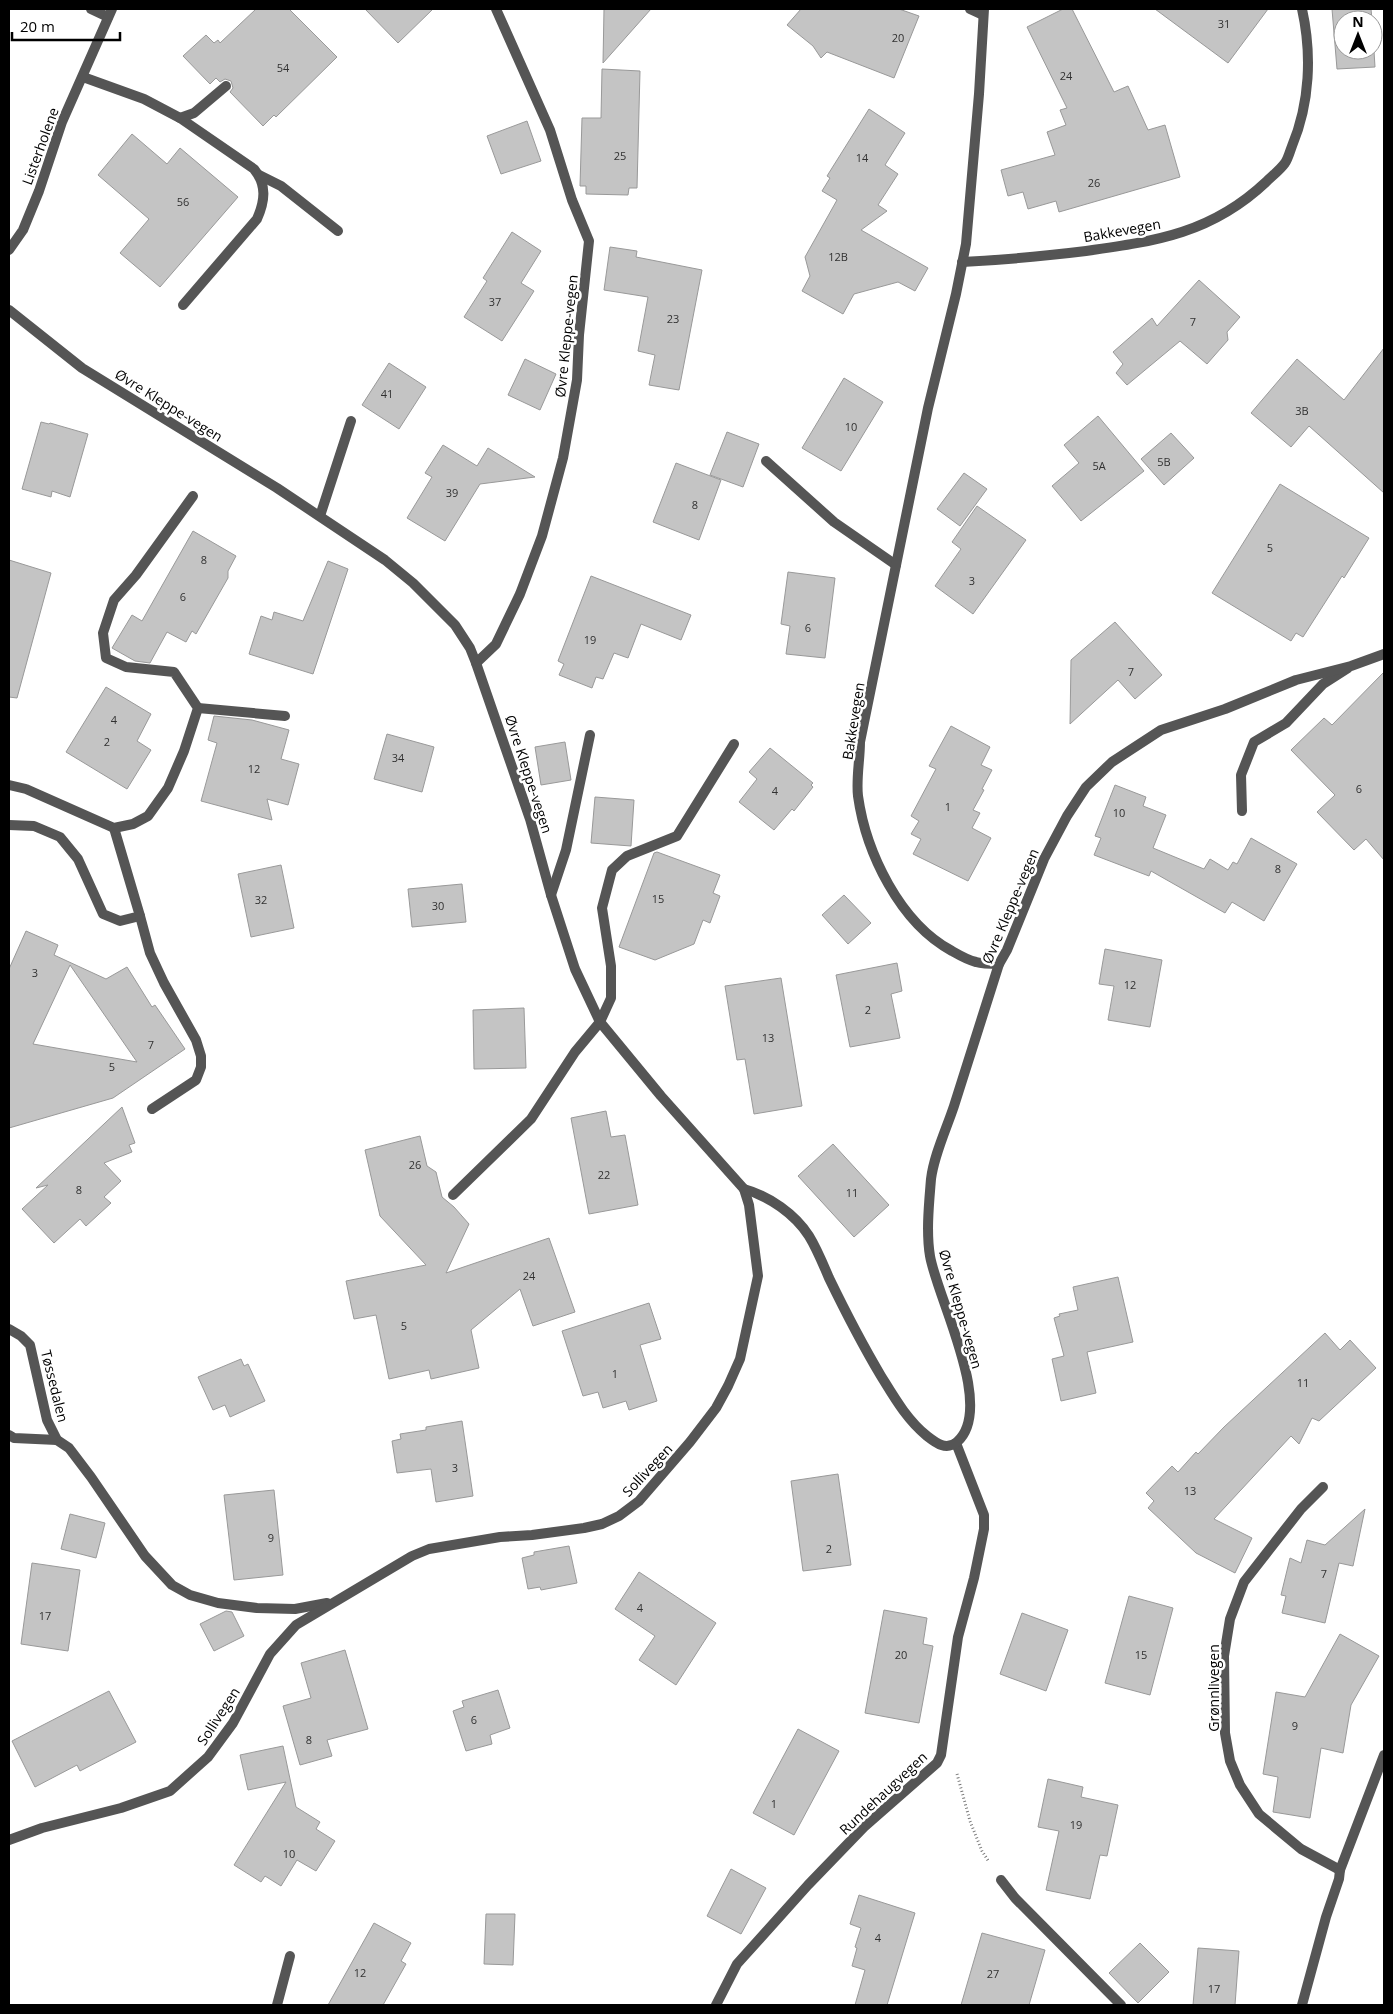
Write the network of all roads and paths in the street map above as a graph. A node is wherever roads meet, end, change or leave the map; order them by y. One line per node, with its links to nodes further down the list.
1 (91, 9): 6 (street)
2 (496, 9): 22 (street, Øvre Kleppe-vegen)
3 (970, 9): 5 (street, Bakkevegen)
4 (1302, 9): 13 (street, Bakkevegen)
5 (983, 12): 13 (street, Bakkevegen)
6 (110, 13): 7 (street, Listerholene)
7 (82, 77): 9 (street); 12 (street, Listerholene)
8 (226, 86): 9 (street)
9 (180, 118): 10 (street)
10 (259, 175): 11 (street); 14 (street)
11 (338, 231)
12 (9, 250)
13 (962, 262): 20 (street, Bakkevegen)
14 (184, 305)
15 (9, 310): 19 (street, Øvre Kleppe-vegen)
16 (351, 421): 19 (street)
17 (766, 461): 20 (street)
18 (194, 496): 24 (street)
19 (320, 516): 22 (street, Øvre Kleppe-vegen)
20 (896, 565): 34 (street, Bakkevegen)
21 (1384, 654): 23 (street, Øvre Kleppe-vegen)
22 (476, 663): 32 (street, Øvre Kleppe-vegen)
23 (1351, 666): 29 (street, Øvre Kleppe-vegen); 34 (street, Øvre Kleppe-vegen)
24 (198, 708): 25 (street); 31 (street)
25 (285, 716)
26 (590, 735): 32 (street, Øvre Kleppe-vegen)
27 (734, 744): 35 (street)
28 (9, 786): 31 (street)
29 (1242, 811)
30 (9, 825): 33 (street)
31 (114, 828): 33 (street)
32 (551, 895): 35 (street, Øvre Kleppe-vegen)
33 (140, 916): 36 (street)
34 (999, 964): 42 (street, Øvre Kleppe-vegen)
35 (600, 1022): 37 (street, Øvre Kleppe-vegen); 38 (street)
36 (152, 1109)
37 (744, 1189): 42 (street, Øvre Kleppe-vegen); 44 (street, Sollivegen)
38 (453, 1195)
39 (9, 1329): 41 (street, Tøssedalen)
40 (9, 1436): 41 (street, Tøssedalen)
41 (58, 1440): 44 (street, Sollivegen)
42 (956, 1443): 52 (street, Rundehaugvegen)
43 (1323, 1486): 48 (street, Grønnlivegen)
44 (339, 1600): 47 (street, Sollivegen)
45 (1384, 1755): 48 (street)
46 (960, 1781): 49 (path)
47 (9, 1840)
48 (1340, 1870): 54 (street)
49 (1001, 1880): 53 (street)
50 (290, 1956): 51 (street)
51 (277, 2005)
52 (716, 2005)
53 (1121, 2005)
54 (1302, 2005)

